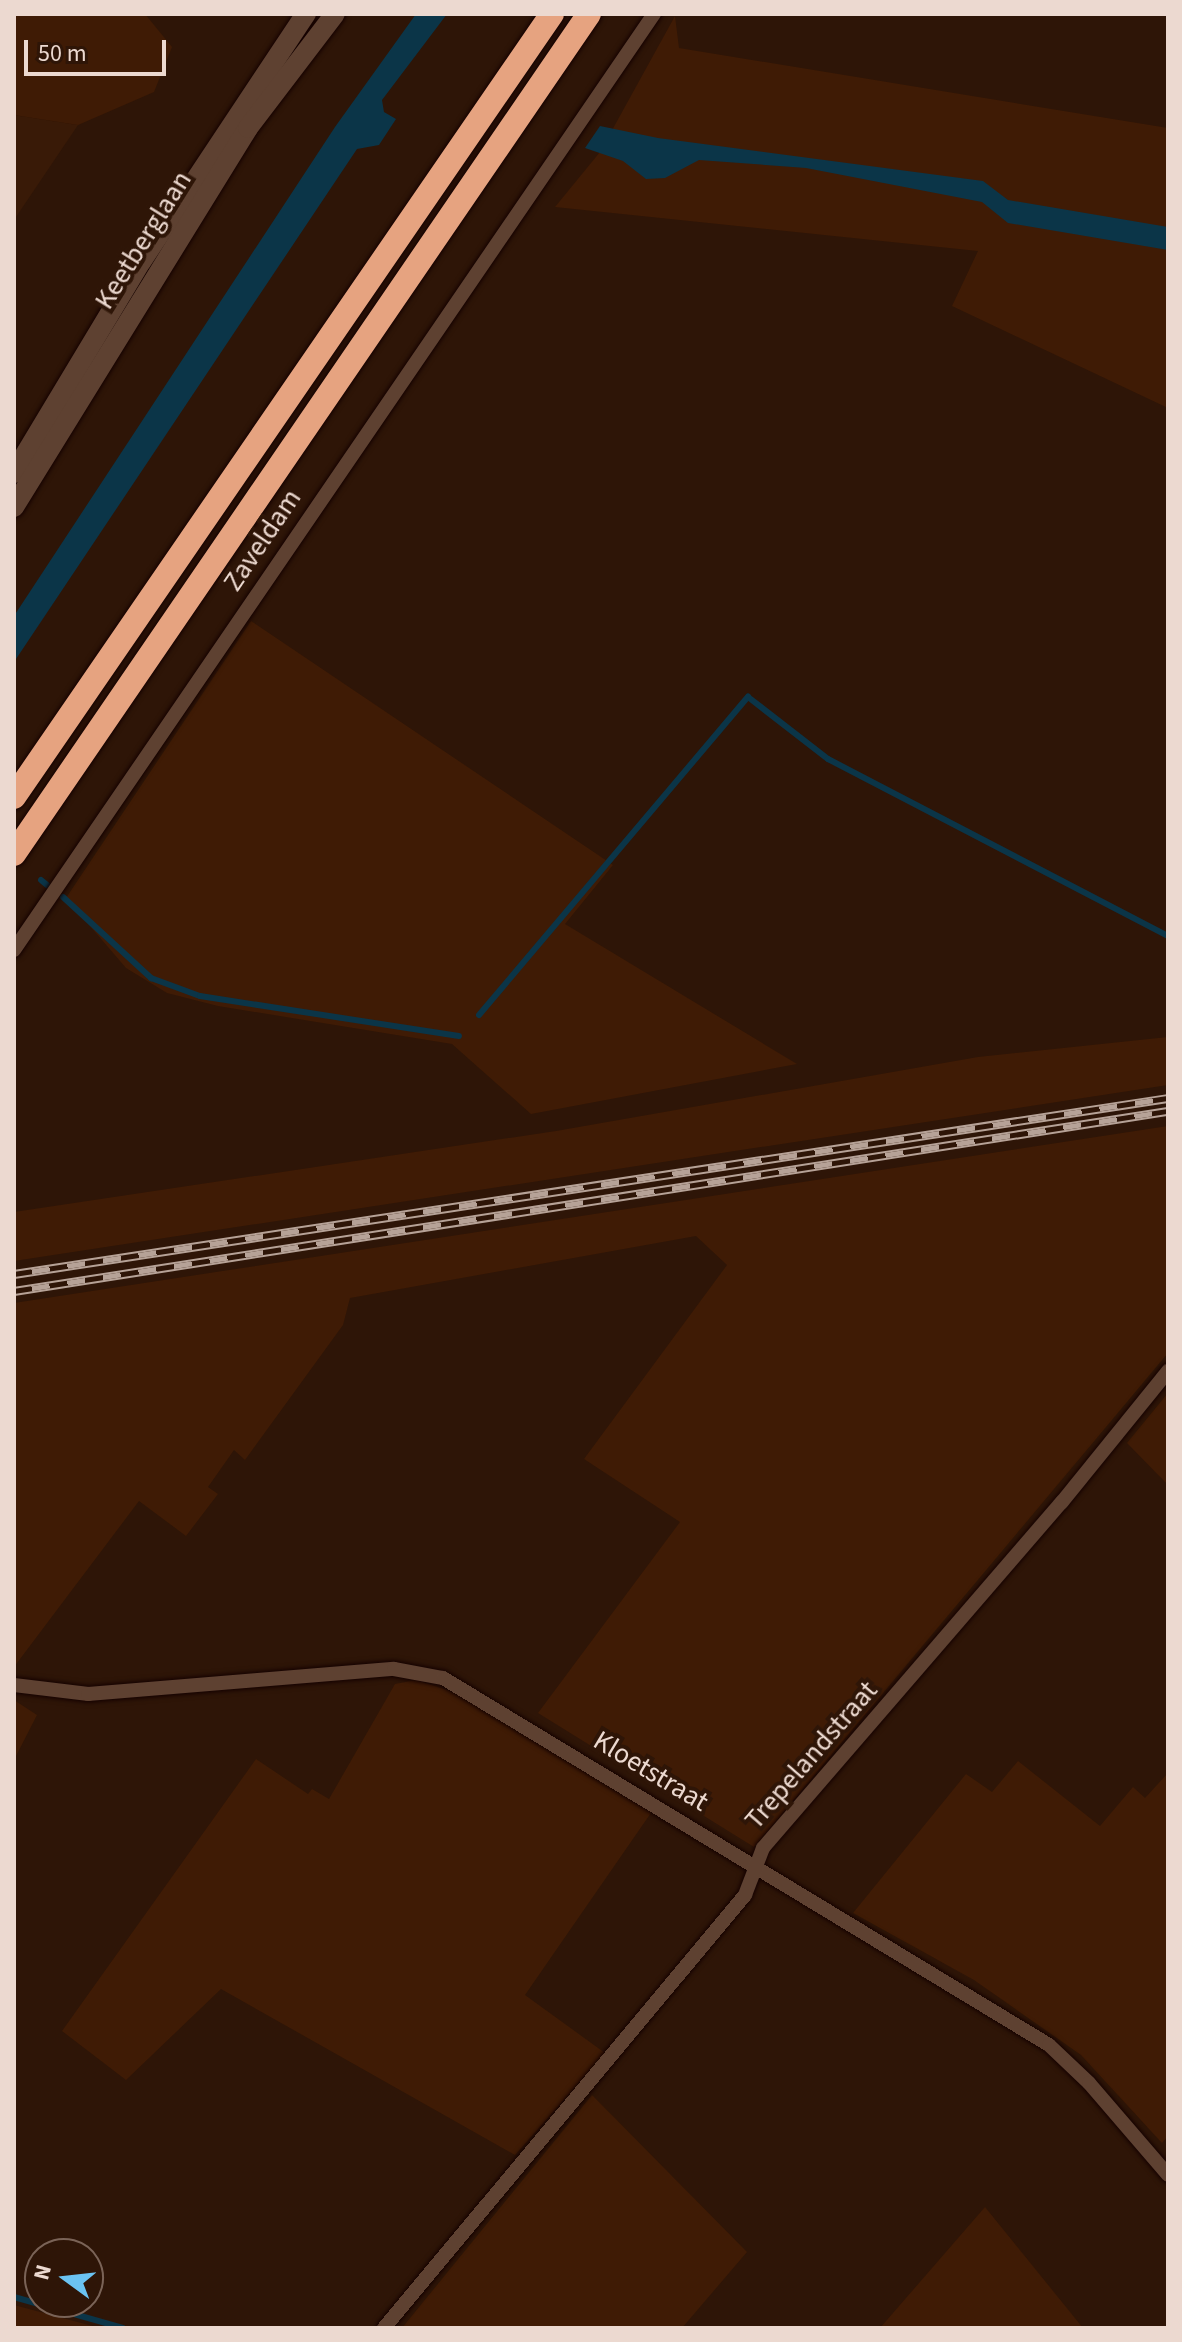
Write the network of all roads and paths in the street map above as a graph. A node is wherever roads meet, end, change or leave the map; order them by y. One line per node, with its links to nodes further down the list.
1 (306, 14): 6 (main road, Keetberglaan)
2 (335, 14): 7 (main road, Keetberglaan)
3 (552, 14): 8 (highway)
4 (589, 14): 9 (highway)
5 (654, 14): 10 (street, Zaveldam)
6 (14, 473)
7 (14, 507)
8 (14, 797)
9 (14, 854)
10 (14, 950)
11 (1168, 1371): 13 (street, Trepelandstraat)
12 (14, 1685): 13 (street, Kloetstraat)
13 (755, 1866): 14 (street, Kloetstraat); 15 (street, Trepelandstraat)
14 (1168, 2175)
15 (384, 2328)

